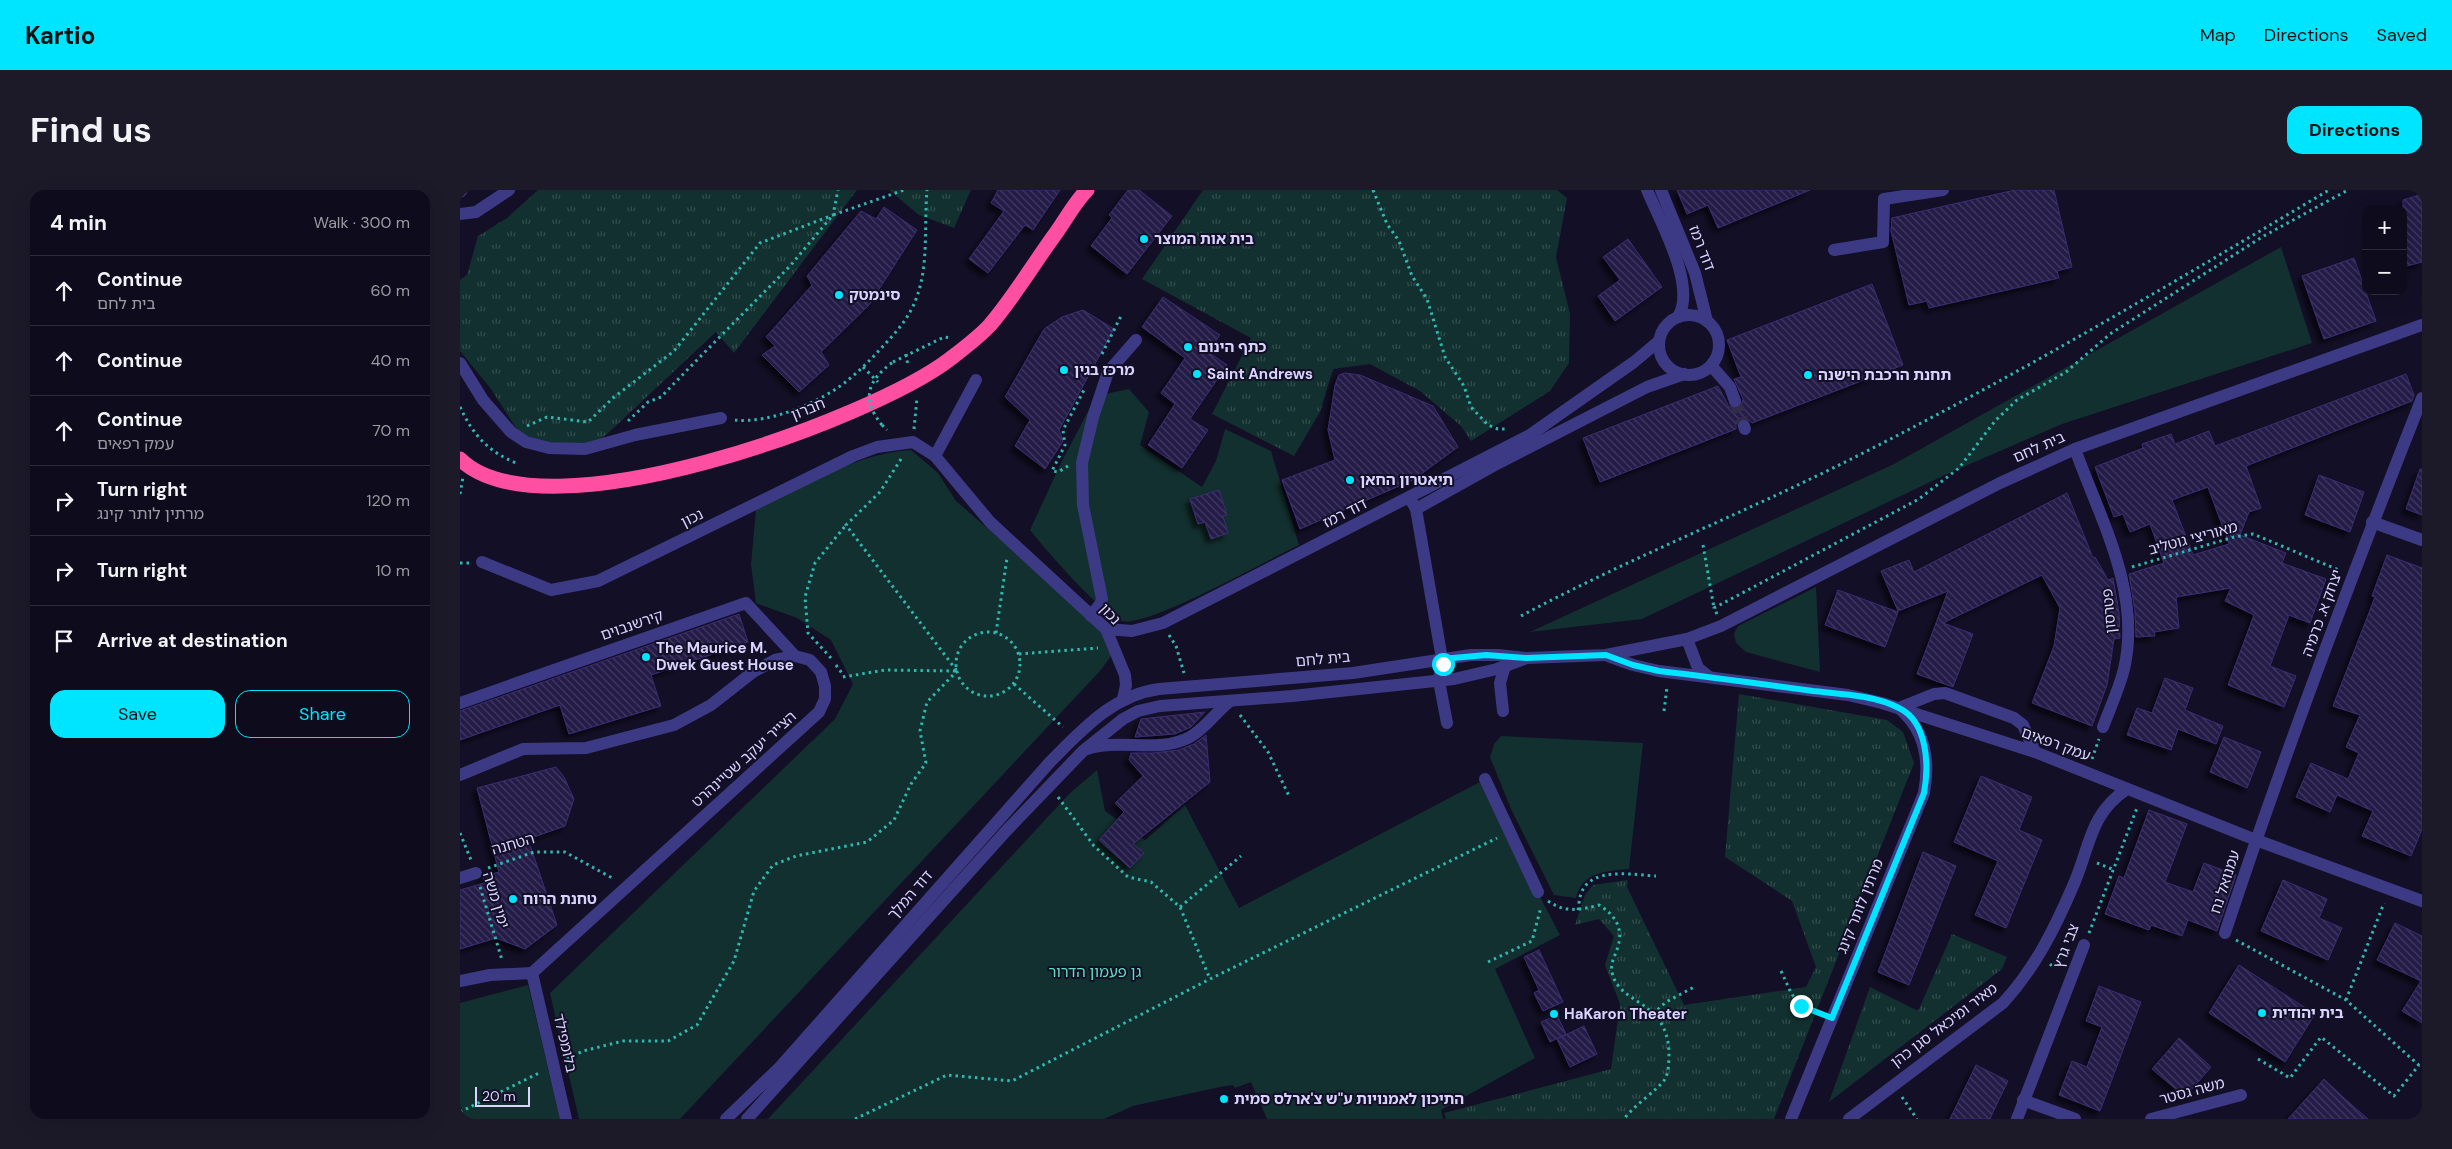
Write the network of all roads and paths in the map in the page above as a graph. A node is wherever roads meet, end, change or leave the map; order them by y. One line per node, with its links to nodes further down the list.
1 (509, 190): 12 (street)
2 (838, 190): 13 (path)
3 (904, 190): 13 (path)
4 (927, 190): 32 (path)
5 (1087, 190): 19 (highway, חברון)
6 (1373, 190): 34 (path)
7 (1647, 190): 15 (street, דוד רמז)
8 (1661, 190): 16 (street, דוד רמז)
9 (1943, 190): 14 (street)
10 (2328, 190): 51 (path)
11 (2348, 190): 49 (path)
12 (460, 214)
13 (833, 215): 31 (path); 35 (path)
14 (1834, 250)
15 (1678, 317): 16 (street); 20 (street)
16 (1707, 320): 25 (street)
17 (2422, 325): 37 (street, בית לחם)
18 (1136, 340): 50 (street)
19 (971, 341): 21 (path); 26 (highway, חברון)
20 (1659, 341): 25 (street); 40 (street, דוד רמז)
21 (906, 354): 23 (path); 33 (path, bridge)
22 (460, 363): 35 (street)
23 (902, 369)
24 (1715, 370): 29 (street)
25 (1684, 374): 40 (street, דוד רמז)
26 (918, 380): 36 (path); 39 (highway, חברון)
27 (976, 380): 38 (street)
28 (2422, 398): 41 (street, יצחק א. כרמיה)
29 (1735, 401)
30 (722, 418): 35 (street)
31 (627, 421)
32 (751, 422)
33 (882, 425)
34 (1498, 429)
35 (511, 432)
36 (913, 442): 38 (street, נכון); 42 (path); 46 (street, נכון)
37 (2075, 449): 47 (street, פטרסון); 53 (street, בית לחם)
38 (935, 456): 44 (street, נכון)
39 (460, 459)
40 (1413, 504): 52 (street, דוד רמז); 62 (street)
41 (2372, 522): 43 (street); 48 (street, יצחק א. כרמיה)
42 (846, 525): 64 (path); 65 (path)
43 (2422, 540)
44 (1010, 543): 50 (street, נכון); 55 (path)
45 (1703, 544): 49 (path)
46 (482, 562)
47 (2120, 570): 48 (path, מאוריצי גוטליב); 82 (street, פטרסון)
48 (2354, 576): 94 (street, יצחק א. כרמיה)
49 (1714, 608): 53 (path)
50 (1091, 616): 54 (street, נכון)
51 (1521, 616)
52 (1163, 623): 54 (street, דוד רמז); 66 (path)
53 (1722, 626): 56 (street, בית לחם)
54 (1106, 629): 72 (street, נכון)
55 (996, 633): 58 (path); 64 (path)
56 (1687, 639): 59 (street, בית לחם); 67 (street)
57 (1102, 648): 58 (path)
58 (1019, 654): 70 (path)
59 (1606, 655): 61 (street, בית לחם); 67 (street, עמק רפאים)
60 (795, 656): 71 (street); 74 (street, קירשנבוים); 86 (street)
61 (1526, 658): 62 (street, בית לחם); 63 (street, בית לחם)
62 (1439, 659): 68 (street); 72 (street, בית לחם)
63 (1505, 666): 68 (street, בית לחם); 76 (street)
64 (956, 671): 65 (path); 70 (path); 120 (path)
65 (844, 676): 71 (path)
66 (1185, 676)
67 (1709, 677): 75 (street, עמק רפאים)
68 (1439, 681): 73 (street, בית לחם); 80 (street)
69 (1668, 683): 77 (path)
70 (1014, 684): 81 (path)
71 (825, 699): 99 (street, הצייר יעקב שטיינהרט)
72 (1123, 699): 127 (street, דוד המלך)
73 (1230, 701): 79 (street, בית לחם); 83 (street)
74 (460, 703)
75 (1899, 708): 84 (street, עמק רפאים); 84 (street); 118 (street, מרתין לותר קינג)
76 (1503, 711)
77 (1664, 711)
78 (1239, 712): 90 (path)
79 (1130, 715): 83 (street, דוד המלך)
80 (1448, 723)
81 (1063, 727)
82 (2103, 727): 85 (path)
83 (1083, 751): 128 (street, דוד המלך)
84 (2035, 752): 85 (street, עמק רפאים)
85 (2087, 772): 88 (street, עמק רפאים)
86 (460, 775)
87 (1486, 779): 92 (street)
88 (2127, 789): 91 (street, מאיר ומיכאל סגן כהן); 94 (street, עמק רפאים)
89 (1056, 794): 103 (path)
90 (1290, 798)
91 (2115, 798): 106 (path, צבי גרץ); 122 (street, מאיר ומיכאל סגן כהן)
92 (1511, 831): 101 (street); 113 (path)
93 (460, 833): 96 (path, ימין משה)
94 (2256, 840): 100 (street, עמק רפאים); 105 (street, עמנואל נח)
95 (1241, 856): 103 (path)
96 (476, 873): 98 (street); 99 (path, הטחנה); 112 (path, ימין משה)
97 (1656, 876): 104 (path)
98 (460, 878)
99 (626, 889): 111 (street, הצייר יעקב שטיינהרט)
100 (2389, 890): 102 (street, עמק רפאים); 116 (path)
101 (1538, 892): 104 (path); 108 (path)
102 (2422, 902)
103 (1180, 907): 113 (path)
104 (1578, 910): 117 (path)
105 (2225, 933): 116 (path)
106 (2084, 945): 124 (street, צבי גרץ)
107 (2063, 953): 109 (path)
108 (1488, 962)
109 (2053, 967)
110 (1781, 971): 118 (path)
111 (532, 973): 112 (street); 120 (street, בלומפילד)
112 (507, 975): 114 (street)
113 (1210, 979): 129 (path)
114 (460, 981)
115 (1696, 986): 117 (path)
116 (2346, 1000): 121 (path)
117 (1653, 1014): 130 (path)
118 (1832, 1018): 131 (street, מרתין לותר קינג)
119 (2258, 1059): 121 (path)
120 (553, 1066): 125 (path); 126 (street, בלומפילד)
121 (2420, 1066)
122 (1894, 1084): 132 (street, מאיר ומיכאל סגן כהן); 133 (path)
123 (2241, 1095): 136 (street, משה גסטר)
124 (2023, 1100): 134 (street, צבי גרץ); 135 (street)
125 (460, 1112)
126 (566, 1119)
127 (726, 1119)
128 (747, 1119)
129 (855, 1119)
130 (1624, 1119)
131 (1791, 1119)
132 (1849, 1119)
133 (1917, 1119)
134 (2017, 1119)
135 (2075, 1119)
136 (2151, 1119)

